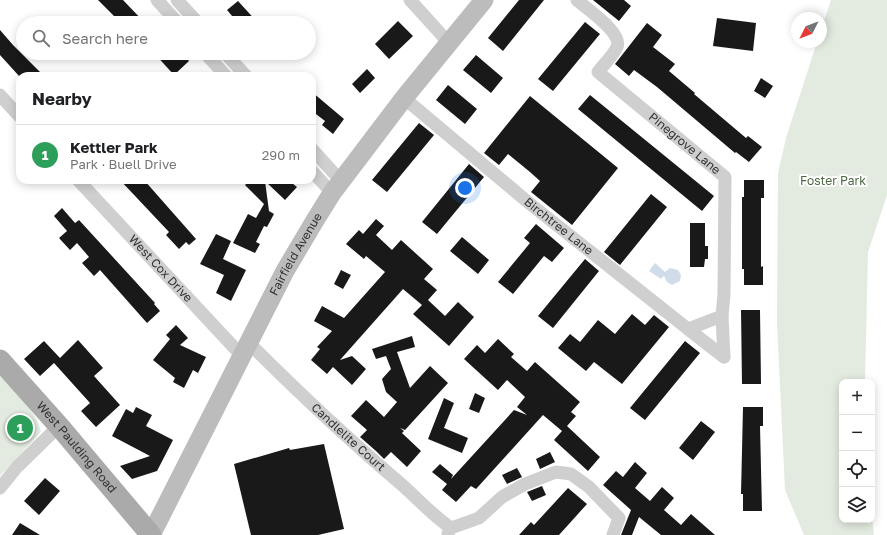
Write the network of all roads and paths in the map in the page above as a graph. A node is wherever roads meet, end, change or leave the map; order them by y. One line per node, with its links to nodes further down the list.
1 (157, 0): 6 (street)
2 (177, 0): 7 (street)
3 (410, 0): 8 (street)
4 (484, 0): 8 (main road, Fairfield Avenue)
5 (577, 0): 20 (street, Pinegrove Lane)
6 (172, 16)
7 (192, 16)
8 (450, 43): 14 (main road, Fairfield Avenue)
9 (211, 60): 11 (street)
10 (231, 60): 12 (street)
11 (222, 72)
12 (242, 72)
13 (0, 95): 15 (street)
14 (404, 98): 19 (main road, Fairfield Avenue); 21 (street, Birchtree Lane)
15 (16, 113)
16 (316, 155): 19 (street)
17 (316, 174): 19 (street)
18 (82, 184): 22 (street, West Cox Drive)
19 (336, 187): 22 (main road, Fairfield Avenue)
20 (722, 316): 21 (street); 23 (street, Pinegrove Lane)
21 (688, 329): 23 (street, Birchtree Lane)
22 (246, 350): 27 (street, Candlelite Court); 28 (main road, Fairfield Avenue)
23 (724, 357)
24 (0, 360): 25 (main road, West Paulding Road)
25 (59, 426): 26 (street); 28 (main road, West Paulding Road)
26 (0, 488)
27 (449, 531): 29 (street, Candlelite Court)
28 (150, 535)
29 (613, 535)

